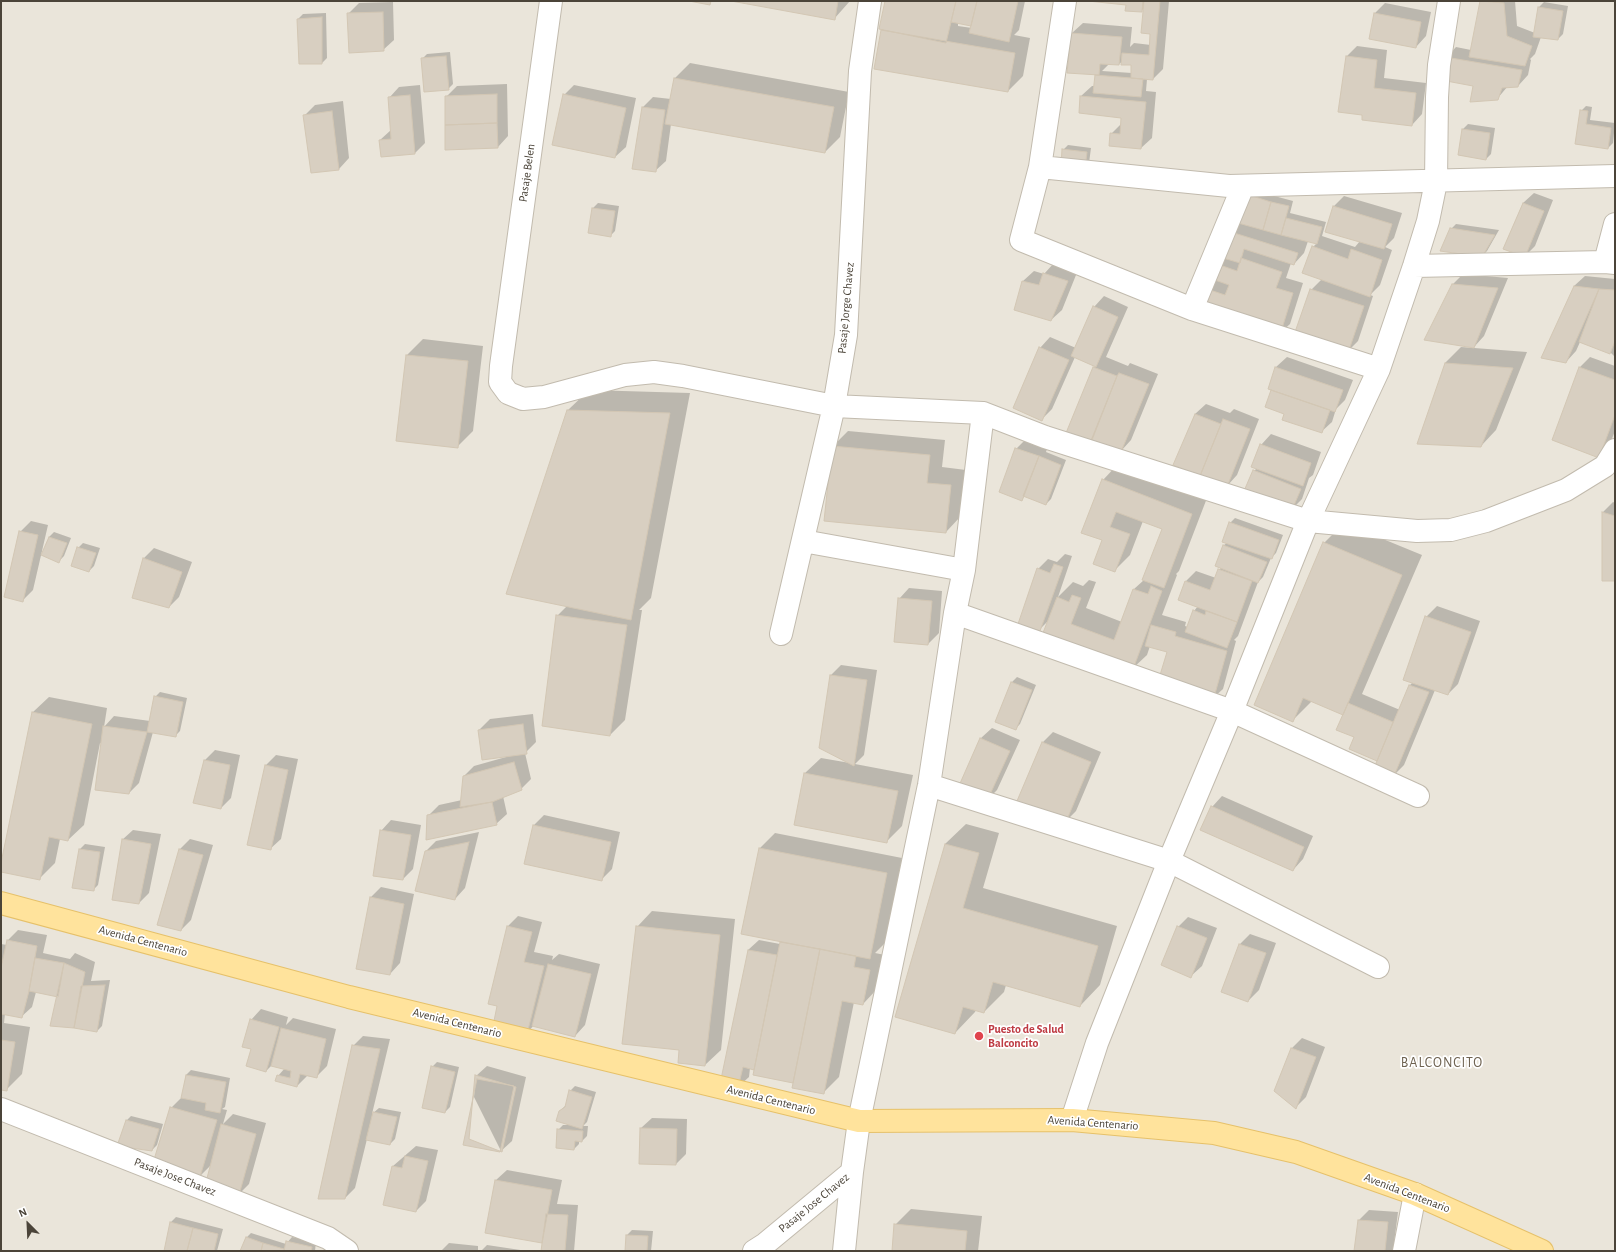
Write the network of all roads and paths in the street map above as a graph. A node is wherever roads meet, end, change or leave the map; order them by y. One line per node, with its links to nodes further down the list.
1 (551, 1): 14 (street, Pasaje Belen)
2 (870, 1): 14 (street, Pasaje Jorge Chavez)
3 (1065, 1): 5 (street)
4 (1449, 1): 7 (street)
5 (1040, 168): 8 (street); 12 (street)
6 (1615, 176): 7 (street)
7 (1436, 182): 8 (street); 11 (street)
8 (1243, 186): 12 (street)
9 (1615, 224): 10 (street)
10 (1610, 262): 11 (street)
11 (1414, 266): 13 (street)
12 (1192, 309): 13 (street)
13 (1380, 369): 17 (street)
14 (834, 406): 15 (street, Pasaje Belen); 18 (street, Pasaje Jorge Chavez)
15 (983, 413): 17 (street, Pasaje Belen); 19 (street, Pasaje Jose Chavez)
16 (1615, 450): 17 (street, Pasaje Belen)
17 (1308, 521): 22 (street)
18 (803, 541): 19 (street); 21 (street, Pasaje Jorge Chavez)
19 (964, 570): 20 (street, Pasaje Jose Chavez)
20 (955, 614): 22 (street); 23 (street, Pasaje Jose Chavez)
21 (782, 634)
22 (1232, 711): 24 (street); 25 (street)
23 (929, 785): 25 (street); 30 (street, Pasaje Jose Chavez)
24 (1418, 796)
25 (1169, 861): 27 (street); 29 (street)
26 (1, 903): 30 (main road, Avenida Centenario)
27 (1378, 967)
28 (1, 1109): 33 (street, Pasaje Jose Chavez)
29 (1072, 1120): 30 (main road, Avenida Centenario); 32 (main road, Avenida Centenario)
30 (859, 1121): 31 (street, Pasaje Jose Chavez)
31 (852, 1172): 35 (street, Pasaje Jose Chavez); 36 (street)
32 (1415, 1194): 37 (street); 38 (main road, Avenida Centenario)
33 (326, 1245): 34 (street, Pasaje Jose Chavez)
34 (347, 1251)
35 (754, 1251)
36 (844, 1251)
37 (1404, 1251)
38 (1542, 1251)

